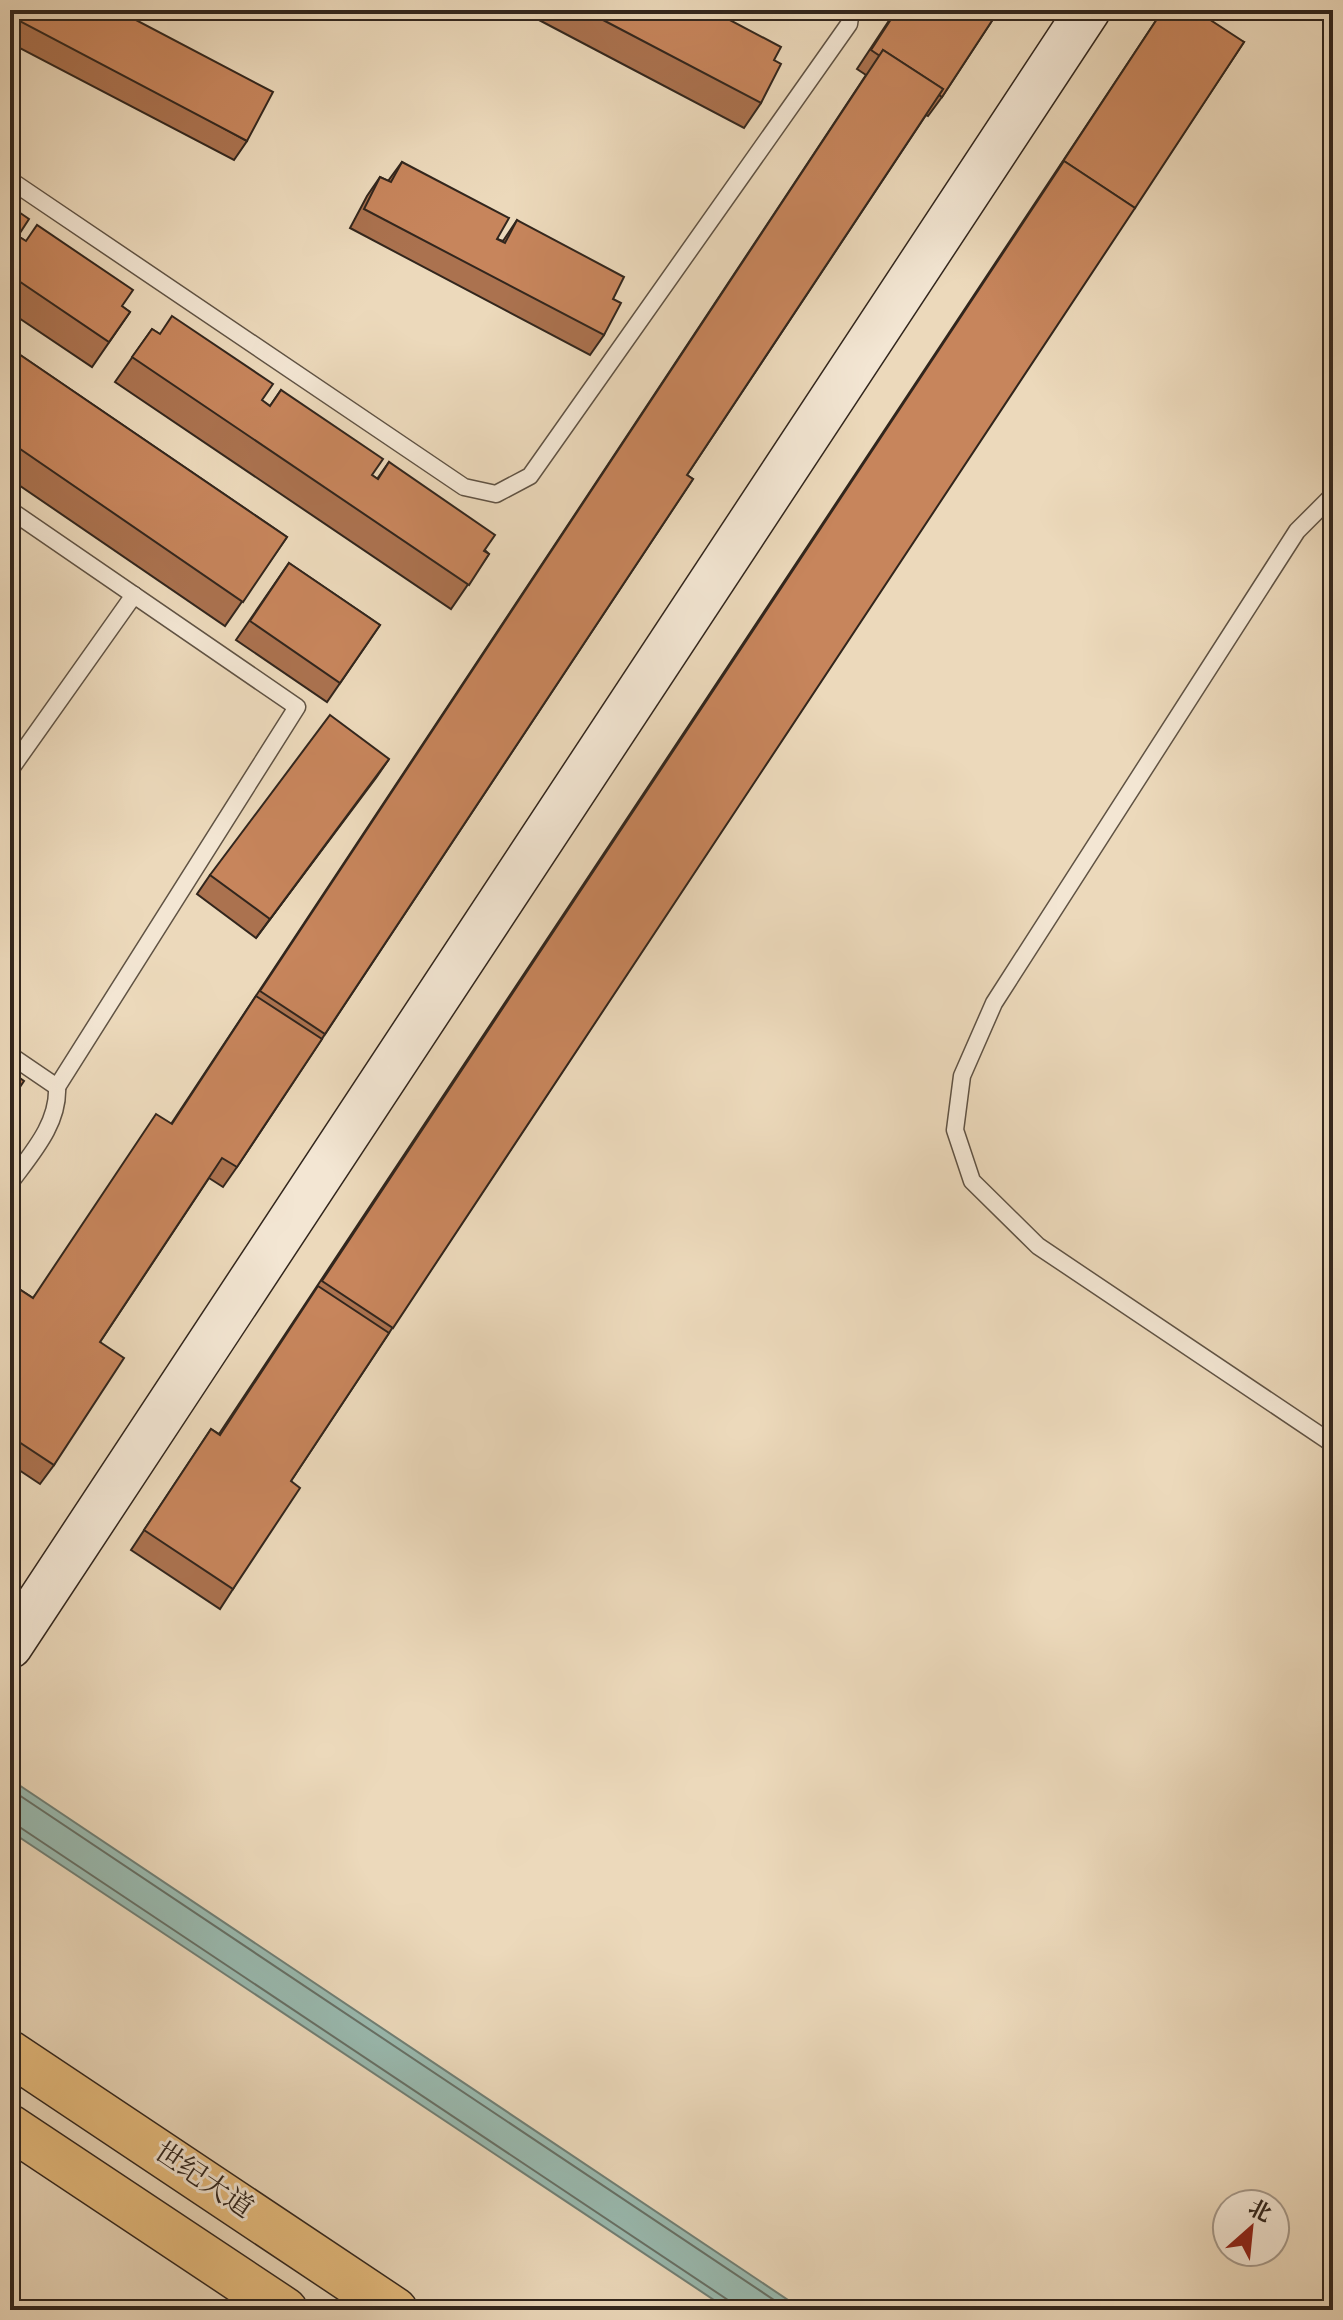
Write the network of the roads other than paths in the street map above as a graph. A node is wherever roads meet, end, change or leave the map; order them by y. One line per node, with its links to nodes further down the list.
1 (851, 10): 3 (lane)
2 (1088, 10): 12 (street)
3 (10, 180)
4 (1333, 495): 11 (lane)
5 (10, 510): 6 (lane)
6 (134, 595): 7 (lane); 9 (lane)
7 (10, 770)
8 (10, 1055): 9 (lane)
9 (57, 1087): 10 (lane)
10 (10, 1183)
11 (1333, 1444)
12 (10, 1646)
13 (10, 2053): 16 (main road, 世纪大道)
14 (10, 2127): 15 (main road)
15 (285, 2310)
16 (395, 2310)

